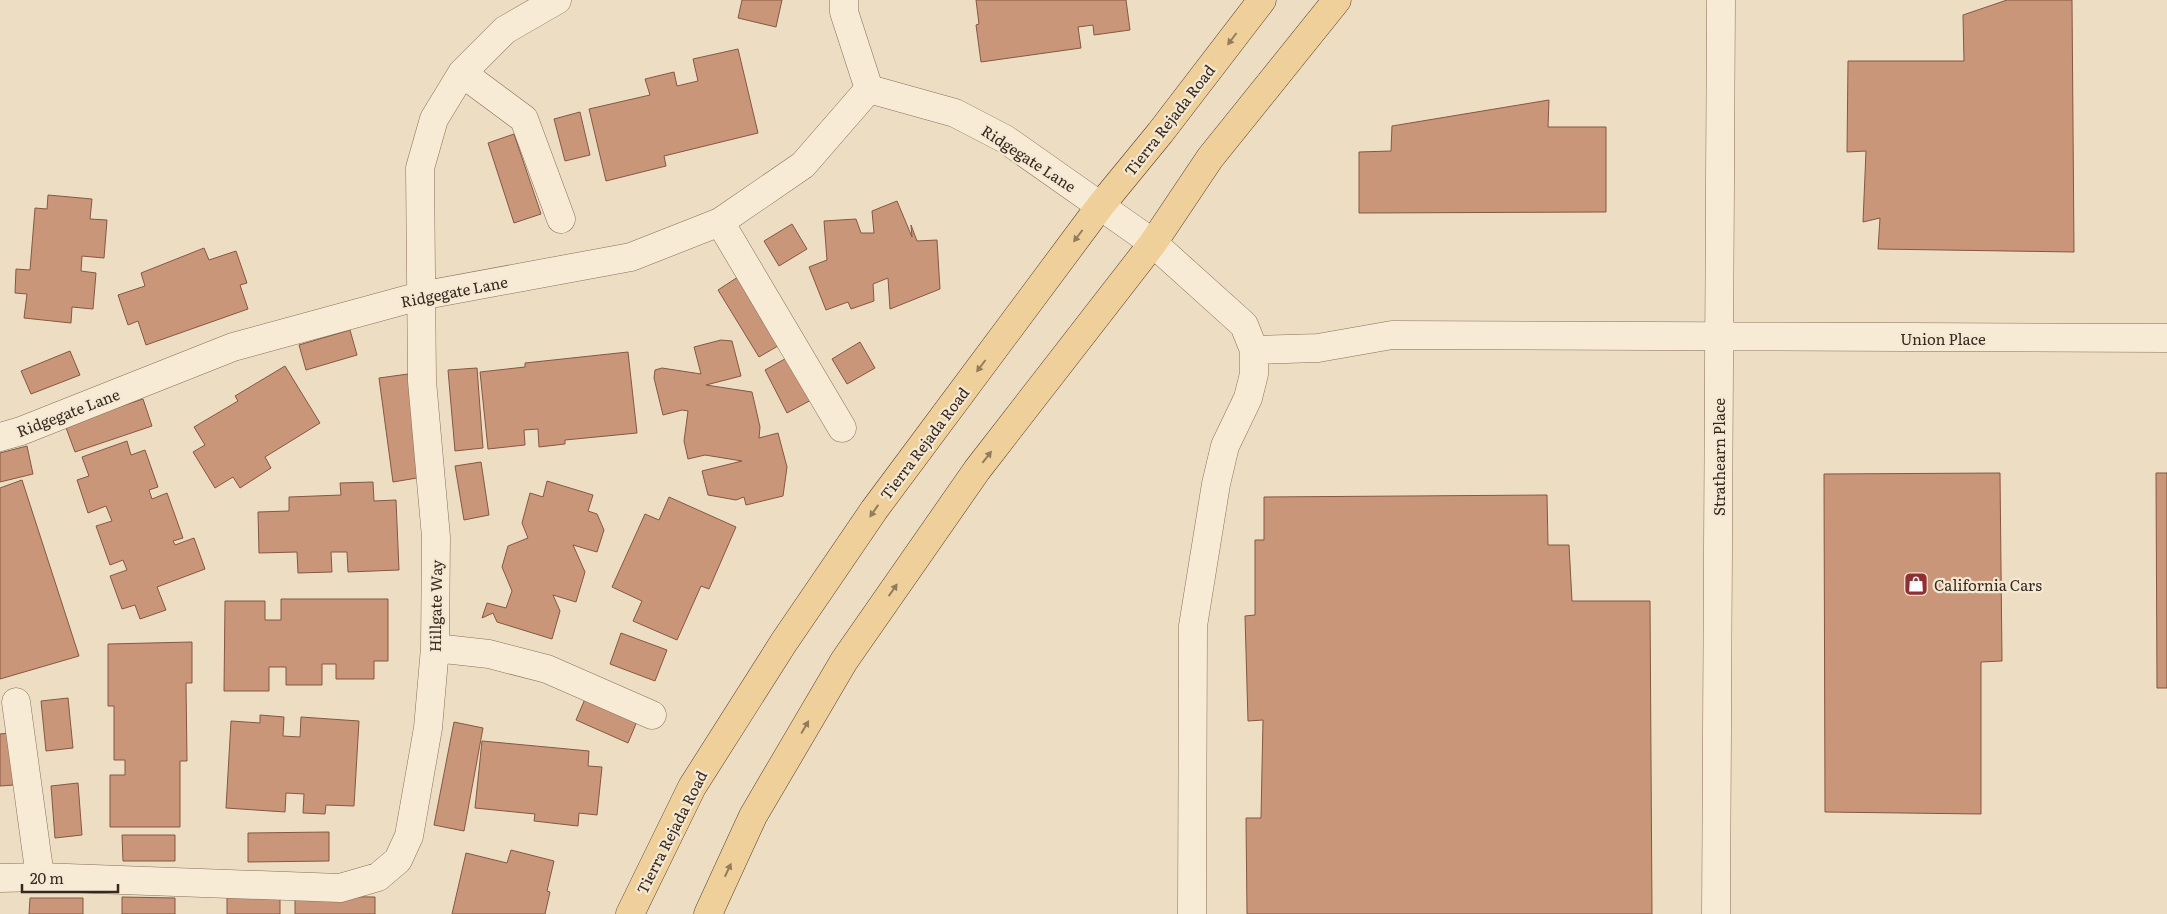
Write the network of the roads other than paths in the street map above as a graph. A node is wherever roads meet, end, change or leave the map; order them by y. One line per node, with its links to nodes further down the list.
1 (557, 0): 6 (street, Hillgate Way)
2 (844, 0): 7 (street)
3 (1262, 0): 8 (main road, Tierra Rejada Road, one-way to 8)
4 (1337, 0): 11 (main road)
5 (1721, 0): 13 (street, Strathearn Place)
6 (462, 73): 9 (street); 12 (street, Hillgate Way)
7 (869, 89): 8 (street, Ridgegate Lane); 10 (street, Ridgegate Lane)
8 (1101, 205): 11 (street, Ridgegate Lane); 23 (main road, Tierra Rejada Road, one-way to 23)
9 (561, 219)
10 (720, 222): 12 (street, Ridgegate Lane); 16 (street)
11 (1153, 243): 15 (street, Ridgegate Lane); 24 (main road, one-way to 11)
12 (420, 296): 17 (street, Ridgegate Lane); 18 (street, Hillgate Way)
13 (1719, 337): 14 (street, Union Place); 15 (street, Union Place); 26 (street, Strathearn Place)
14 (2167, 338)
15 (1254, 350): 25 (street)
16 (842, 428)
17 (0, 438)
18 (436, 648): 20 (street); 21 (street, Hillgate Way)
19 (16, 702): 21 (street)
20 (652, 715)
21 (40, 876): 22 (street, Hillgate Way)
22 (0, 878)
23 (630, 914)
24 (708, 914)
25 (1192, 914)
26 (1716, 914)

